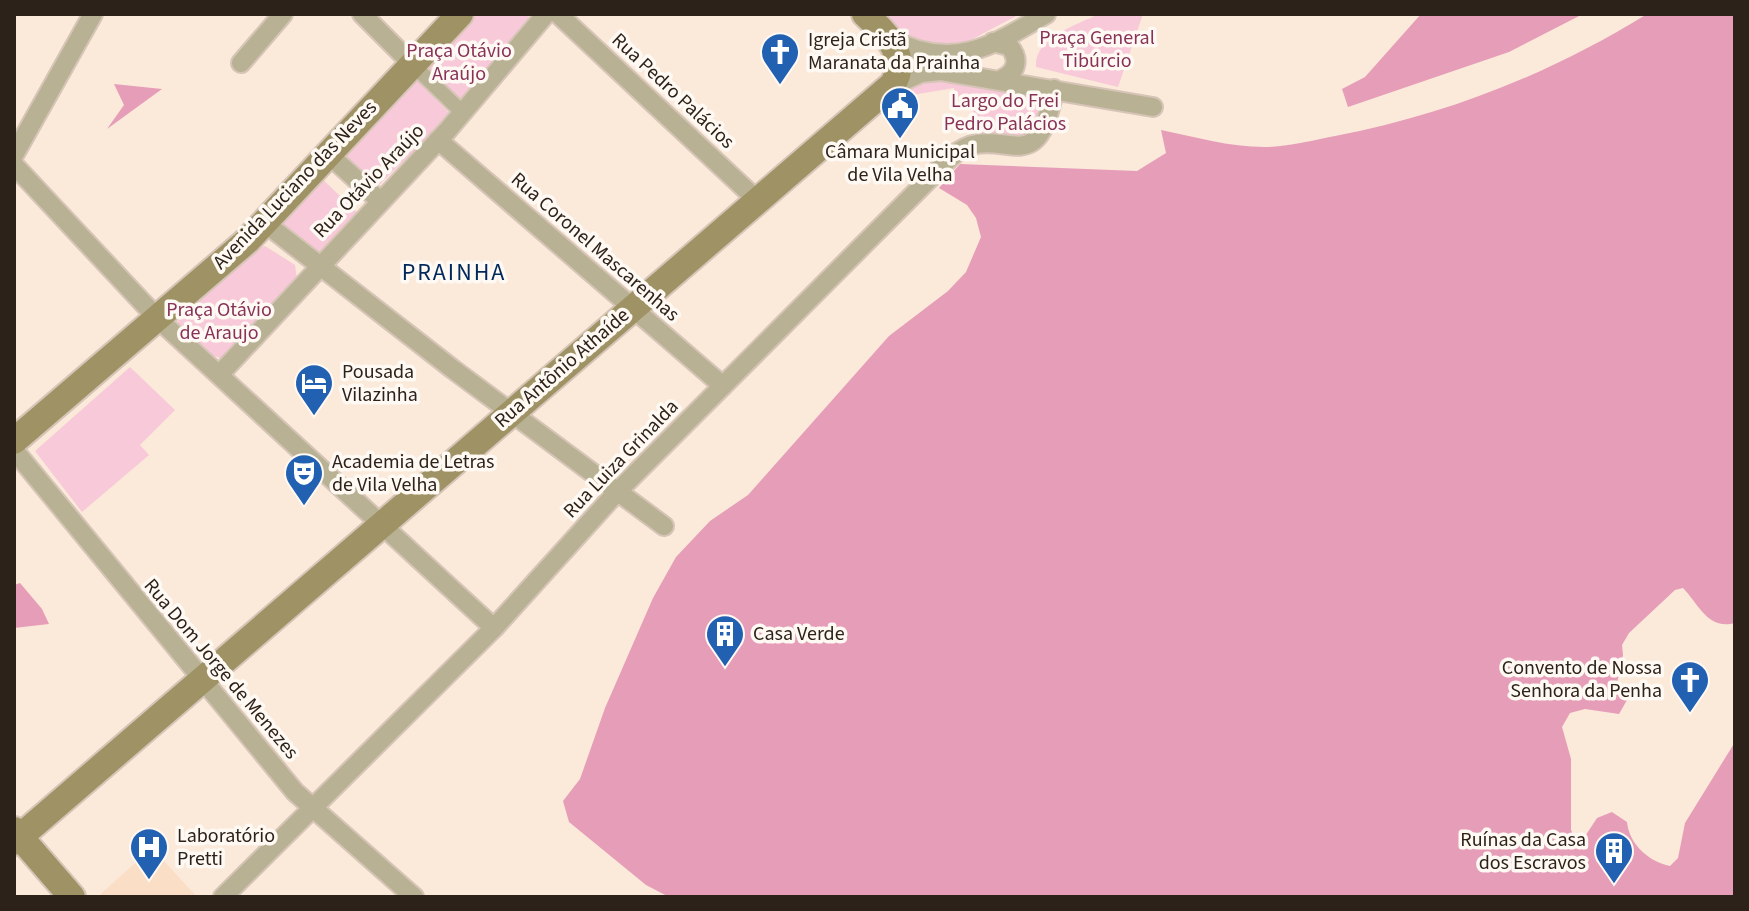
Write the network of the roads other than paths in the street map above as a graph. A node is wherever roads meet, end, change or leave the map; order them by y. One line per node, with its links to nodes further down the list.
1 (93, 14): 20 (street)
2 (283, 14): 11 (street)
3 (362, 14): 12 (street)
4 (460, 14): 12 (main road, Avenida Luciano das Neves)
5 (546, 14): 17 (street, Rua Otávio Araújo)
6 (558, 14): 23 (street, Rua Pedro Palácios)
7 (865, 14): 9 (main road)
8 (1039, 18): 10 (street); 13 (street)
9 (890, 38): 10 (street); 14 (main road)
10 (989, 44): 13 (street); 13 (street)
11 (241, 63)
12 (411, 63): 17 (street); 19 (main road, Avenida Luciano das Neves)
13 (1006, 70): 14 (street); 15 (street)
14 (886, 89): 23 (main road, Rua Antônio Athaíde)
15 (1054, 89): 16 (street); 29 (street, Rua Luiza Grinalda)
16 (1153, 107)
17 (463, 113): 18 (street, Rua Otávio Araújo)
18 (438, 140): 22 (street, Rua Otávio Araújo); 26 (street, Rua Coronel Mascarenhas)
19 (327, 153): 22 (street); 24 (main road, Avenida Luciano das Neves)
20 (14, 155)
21 (14, 165): 27 (street)
22 (379, 200): 25 (street, Rua Otávio Araújo)
23 (757, 200): 26 (main road, Rua Antônio Athaíde)
24 (265, 223): 25 (street); 27 (main road, Avenida Luciano das Neves)
25 (319, 266): 28 (street, Rua Otávio Araújo); 30 (street)
26 (632, 308): 29 (street, Rua Coronel Mascarenhas); 30 (main road, Rua Antônio Athaíde)
27 (158, 319): 28 (street); 31 (main road, Avenida Luciano das Neves)
28 (219, 375): 34 (street)
29 (723, 386): 33 (street, Rua Luiza Grinalda)
30 (511, 412): 33 (street); 34 (main road, Rua Antônio Athaíde)
31 (14, 441)
32 (14, 450): 37 (street, Rua Dom Jorge de Menezes)
33 (616, 493): 35 (street); 36 (street, Rua Luiza Grinalda)
34 (382, 523): 36 (street); 37 (main road, Rua Antônio Athaíde)
35 (664, 526)
36 (494, 628): 38 (street, Rua Luiza Grinalda)
37 (199, 679): 38 (street, Rua Dom Jorge de Menezes); 39 (main road, Rua Antônio Athaíde)
38 (312, 808): 41 (street, Rua Luiza Grinalda); 42 (street, Rua Dom Jorge de Menezes)
39 (16, 836): 40 (main road)
40 (72, 897)
41 (223, 897)
42 (414, 897)

